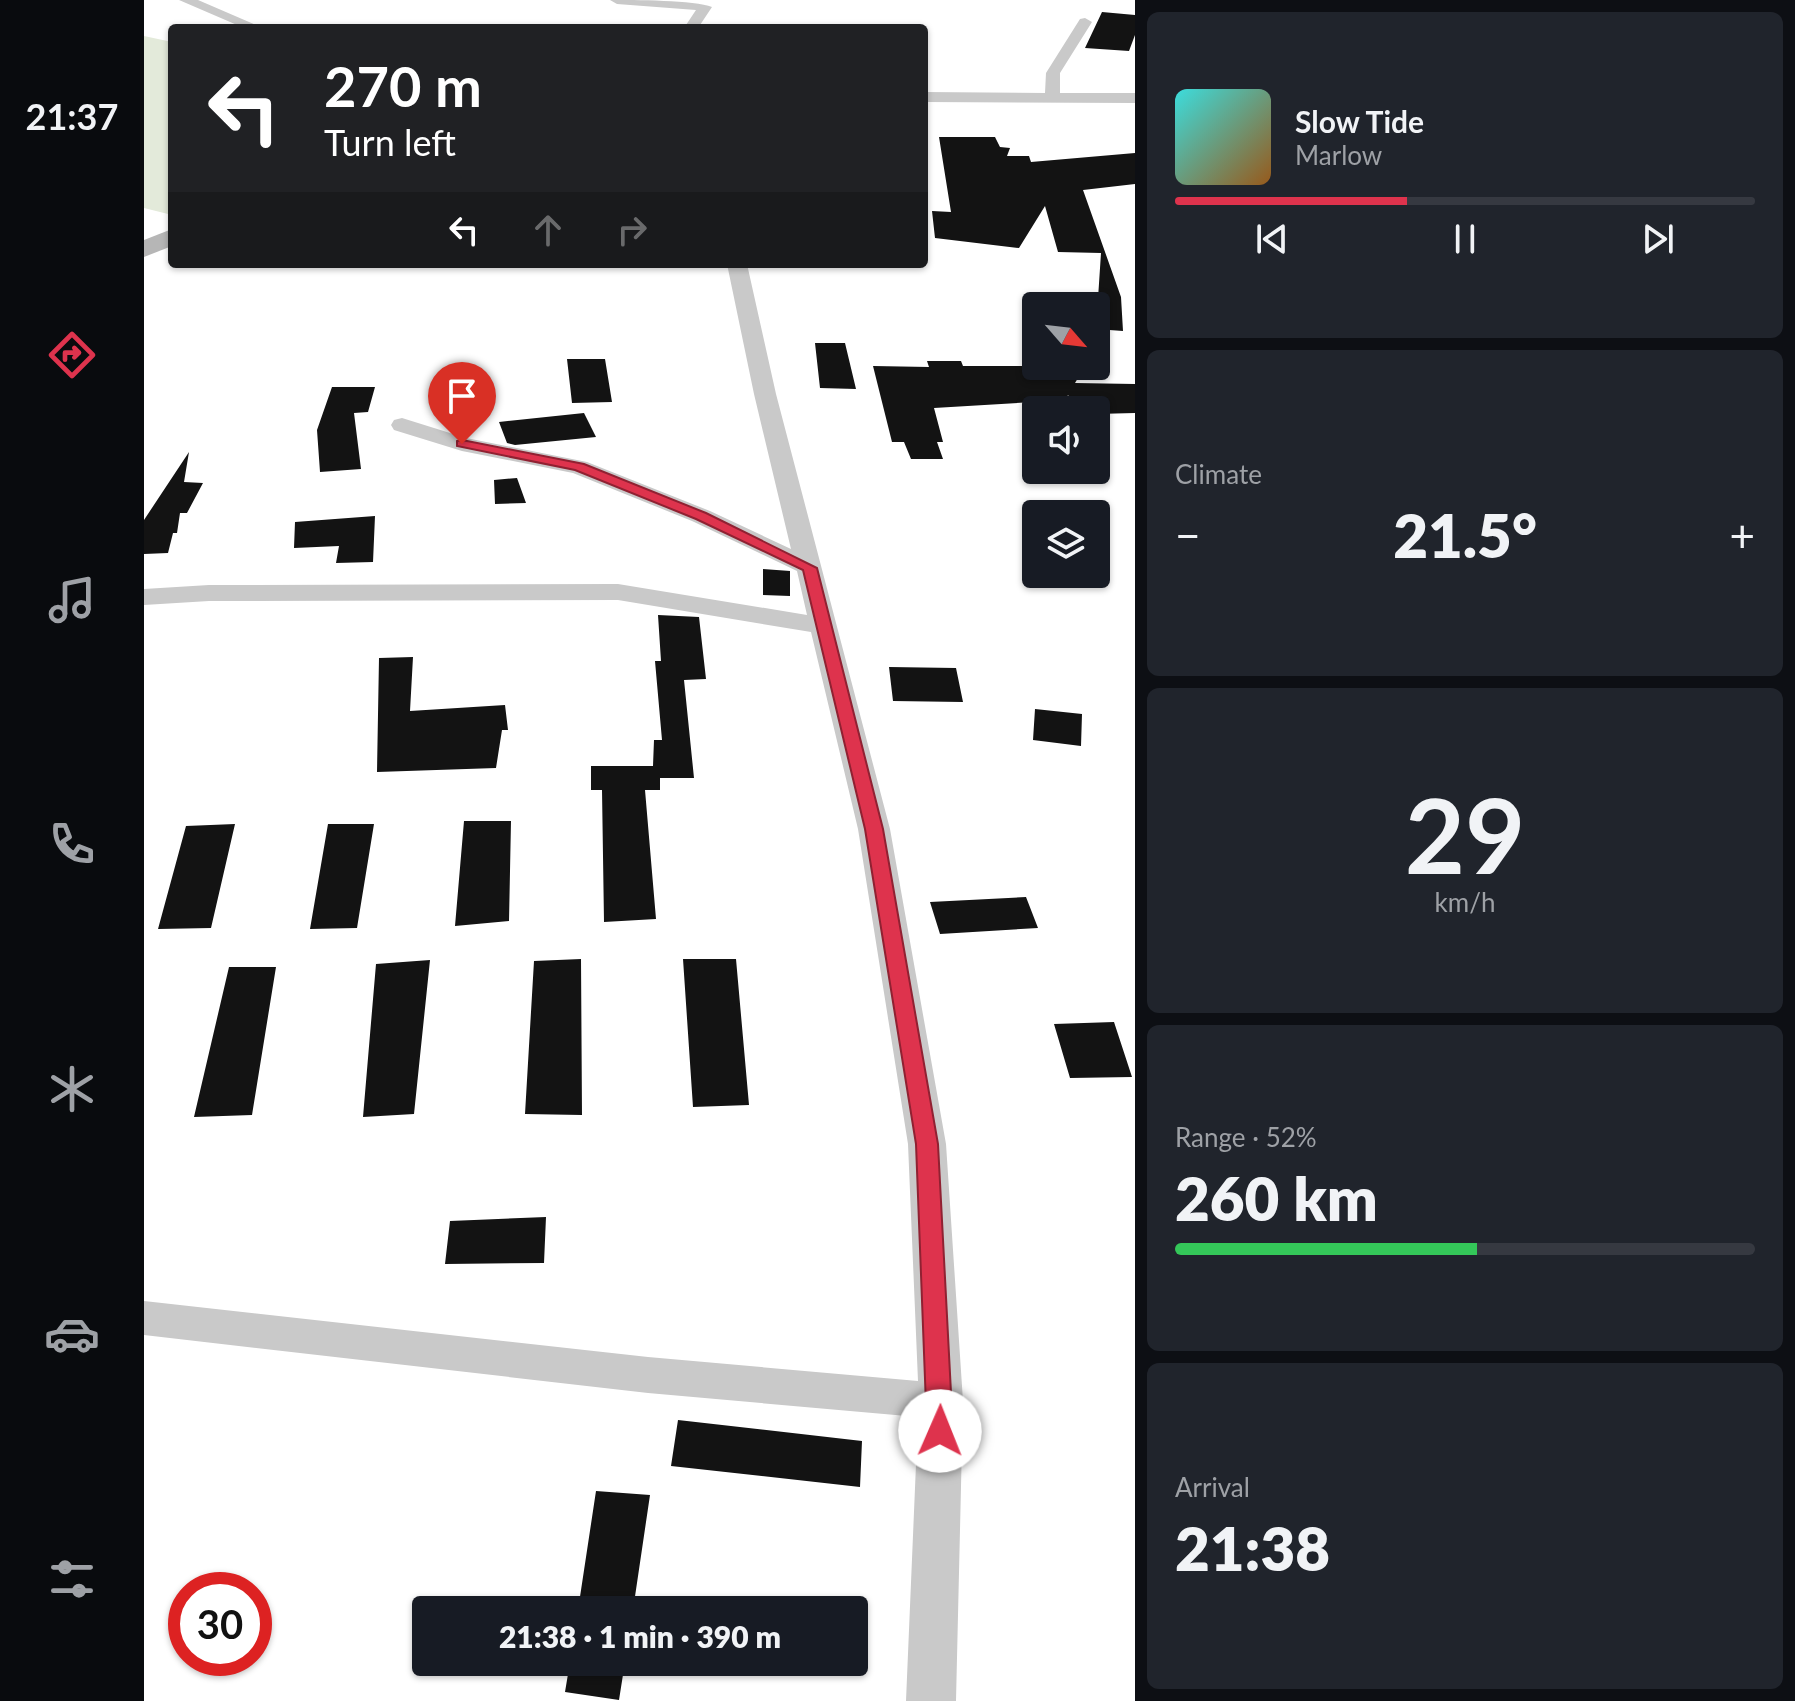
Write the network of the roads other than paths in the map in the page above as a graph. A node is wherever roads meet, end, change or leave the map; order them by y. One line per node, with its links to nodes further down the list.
1 (186, 0): 4 (street)
2 (617, 0): 5 (street)
3 (1085, 22): 7 (street)
4 (246, 24)
5 (694, 24)
6 (928, 92): 7 (street)
7 (1052, 97): 8 (street)
8 (1131, 105)
9 (168, 239): 10 (street)
10 (144, 249)
11 (738, 268): 13 (street)
12 (402, 425): 13 (street)
13 (810, 568): 15 (street)
14 (144, 597): 15 (street)
15 (824, 626): 17 (street)
16 (144, 1318): 17 (street)
17 (941, 1401): 18 (street)
18 (931, 1701)

